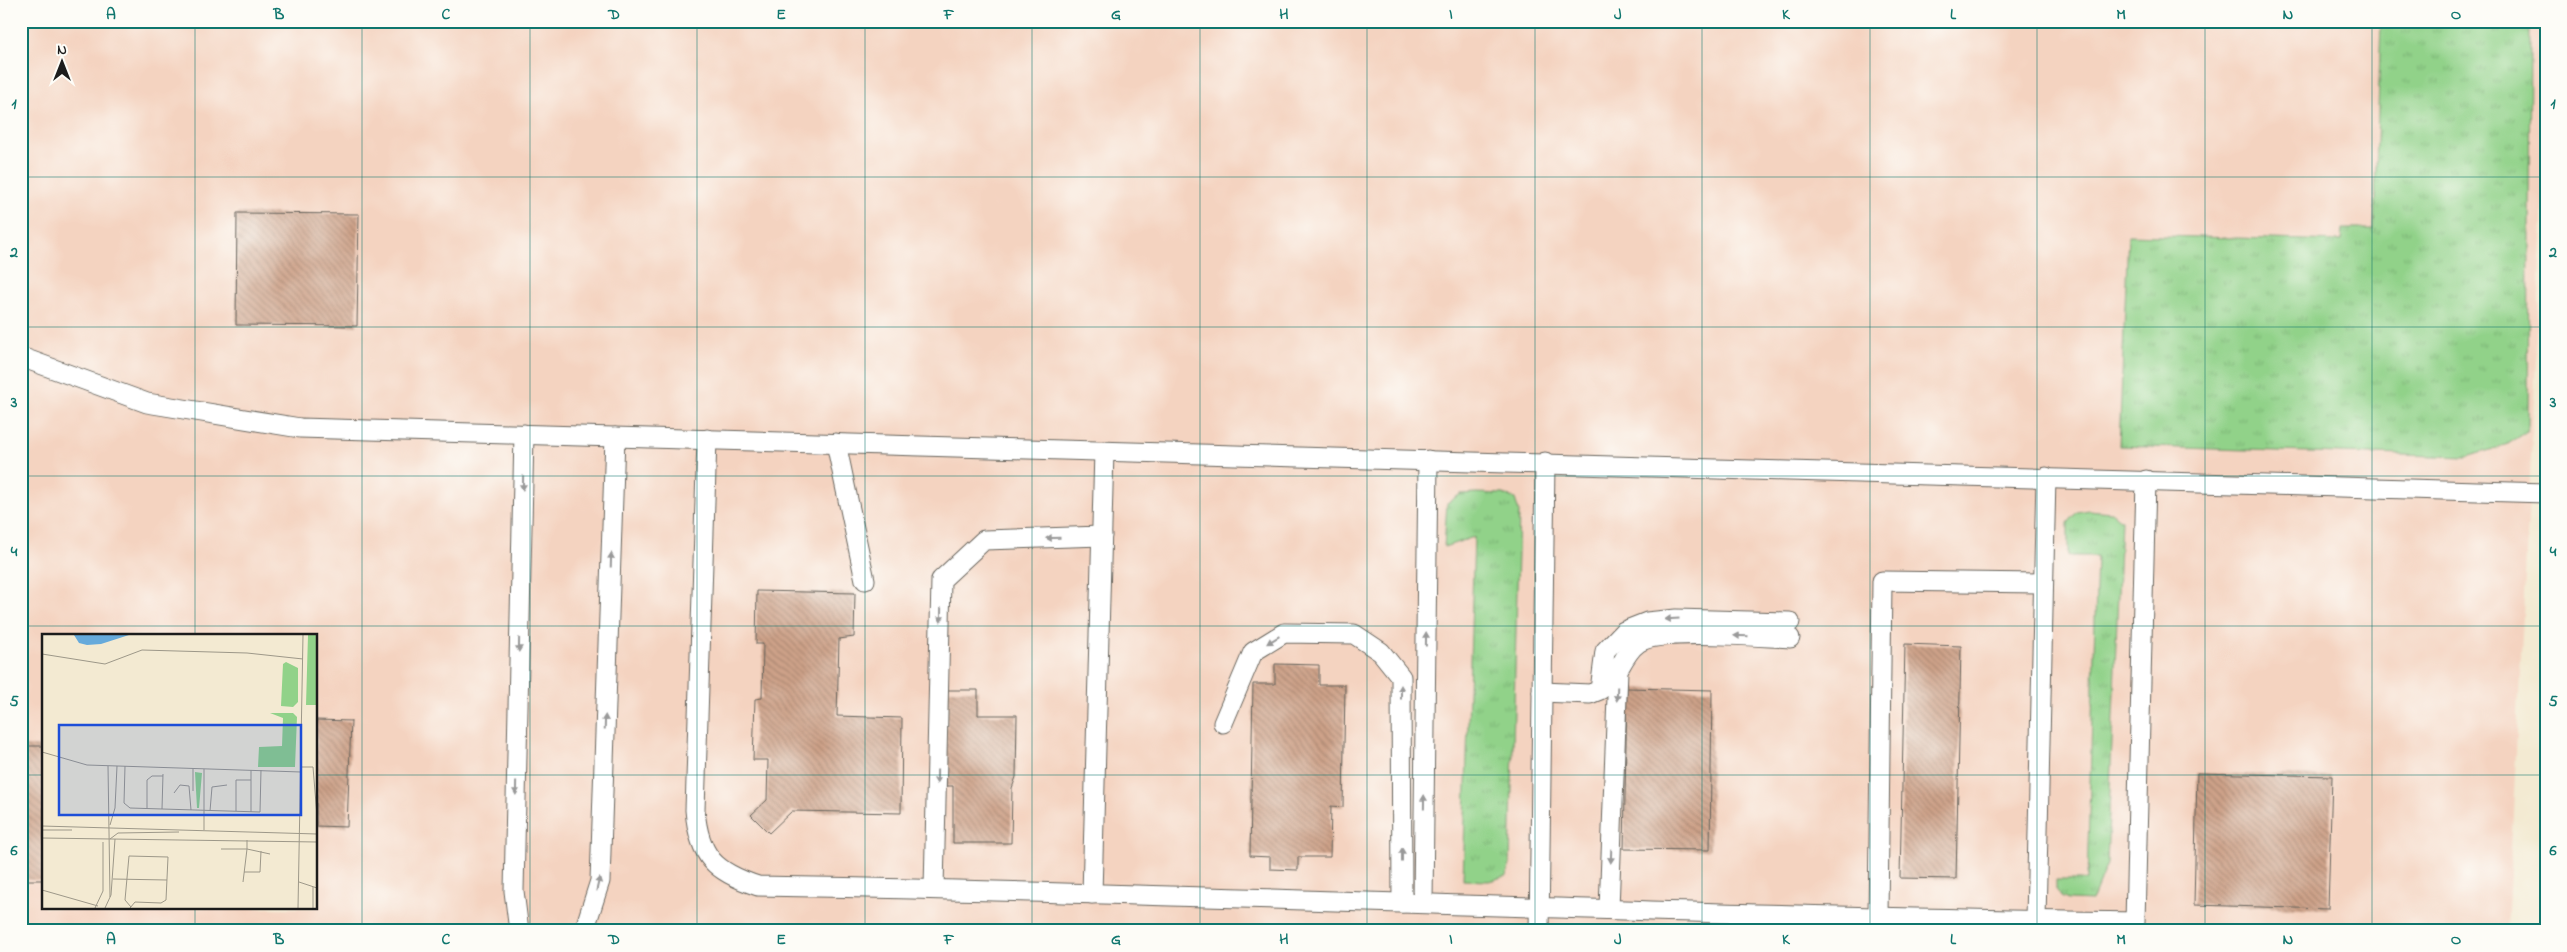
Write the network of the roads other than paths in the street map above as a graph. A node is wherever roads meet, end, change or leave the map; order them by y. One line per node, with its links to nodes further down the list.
1 (21, 357): 2 (lane)
2 (524, 434): 3 (lane); 25 (lane, one-way to 25)
3 (615, 437): 4 (lane); 26 (lane, one-way to 3)
4 (707, 439): 5 (lane); 17 (lane)
5 (836, 443): 6 (lane); 13 (lane)
6 (1104, 451): 7 (lane); 12 (lane)
7 (1428, 460): 8 (lane); 19 (lane, one-way to 7)
8 (1545, 462): 9 (lane); 15 (lane)
9 (2046, 477): 10 (lane); 14 (lane)
10 (2146, 480): 11 (lane); 24 (lane)
11 (2546, 493)
12 (1102, 536): 17 (lane, one-way to 17); 18 (lane)
13 (865, 580)
14 (2043, 583): 23 (lane); 24 (lane)
15 (1542, 692): 21 (lane); 22 (lane)
16 (1223, 723): 20 (lane, one-way to 16)
17 (934, 888): 18 (lane)
18 (1092, 894): 20 (lane)
19 (1423, 903): 20 (lane); 21 (lane)
20 (1402, 904)
21 (1539, 907): 22 (lane); 27 (lane)
22 (1609, 909): 23 (lane)
23 (1878, 917): 24 (lane)
24 (2036, 920)
25 (519, 931)
26 (584, 931)
27 (1539, 931)

